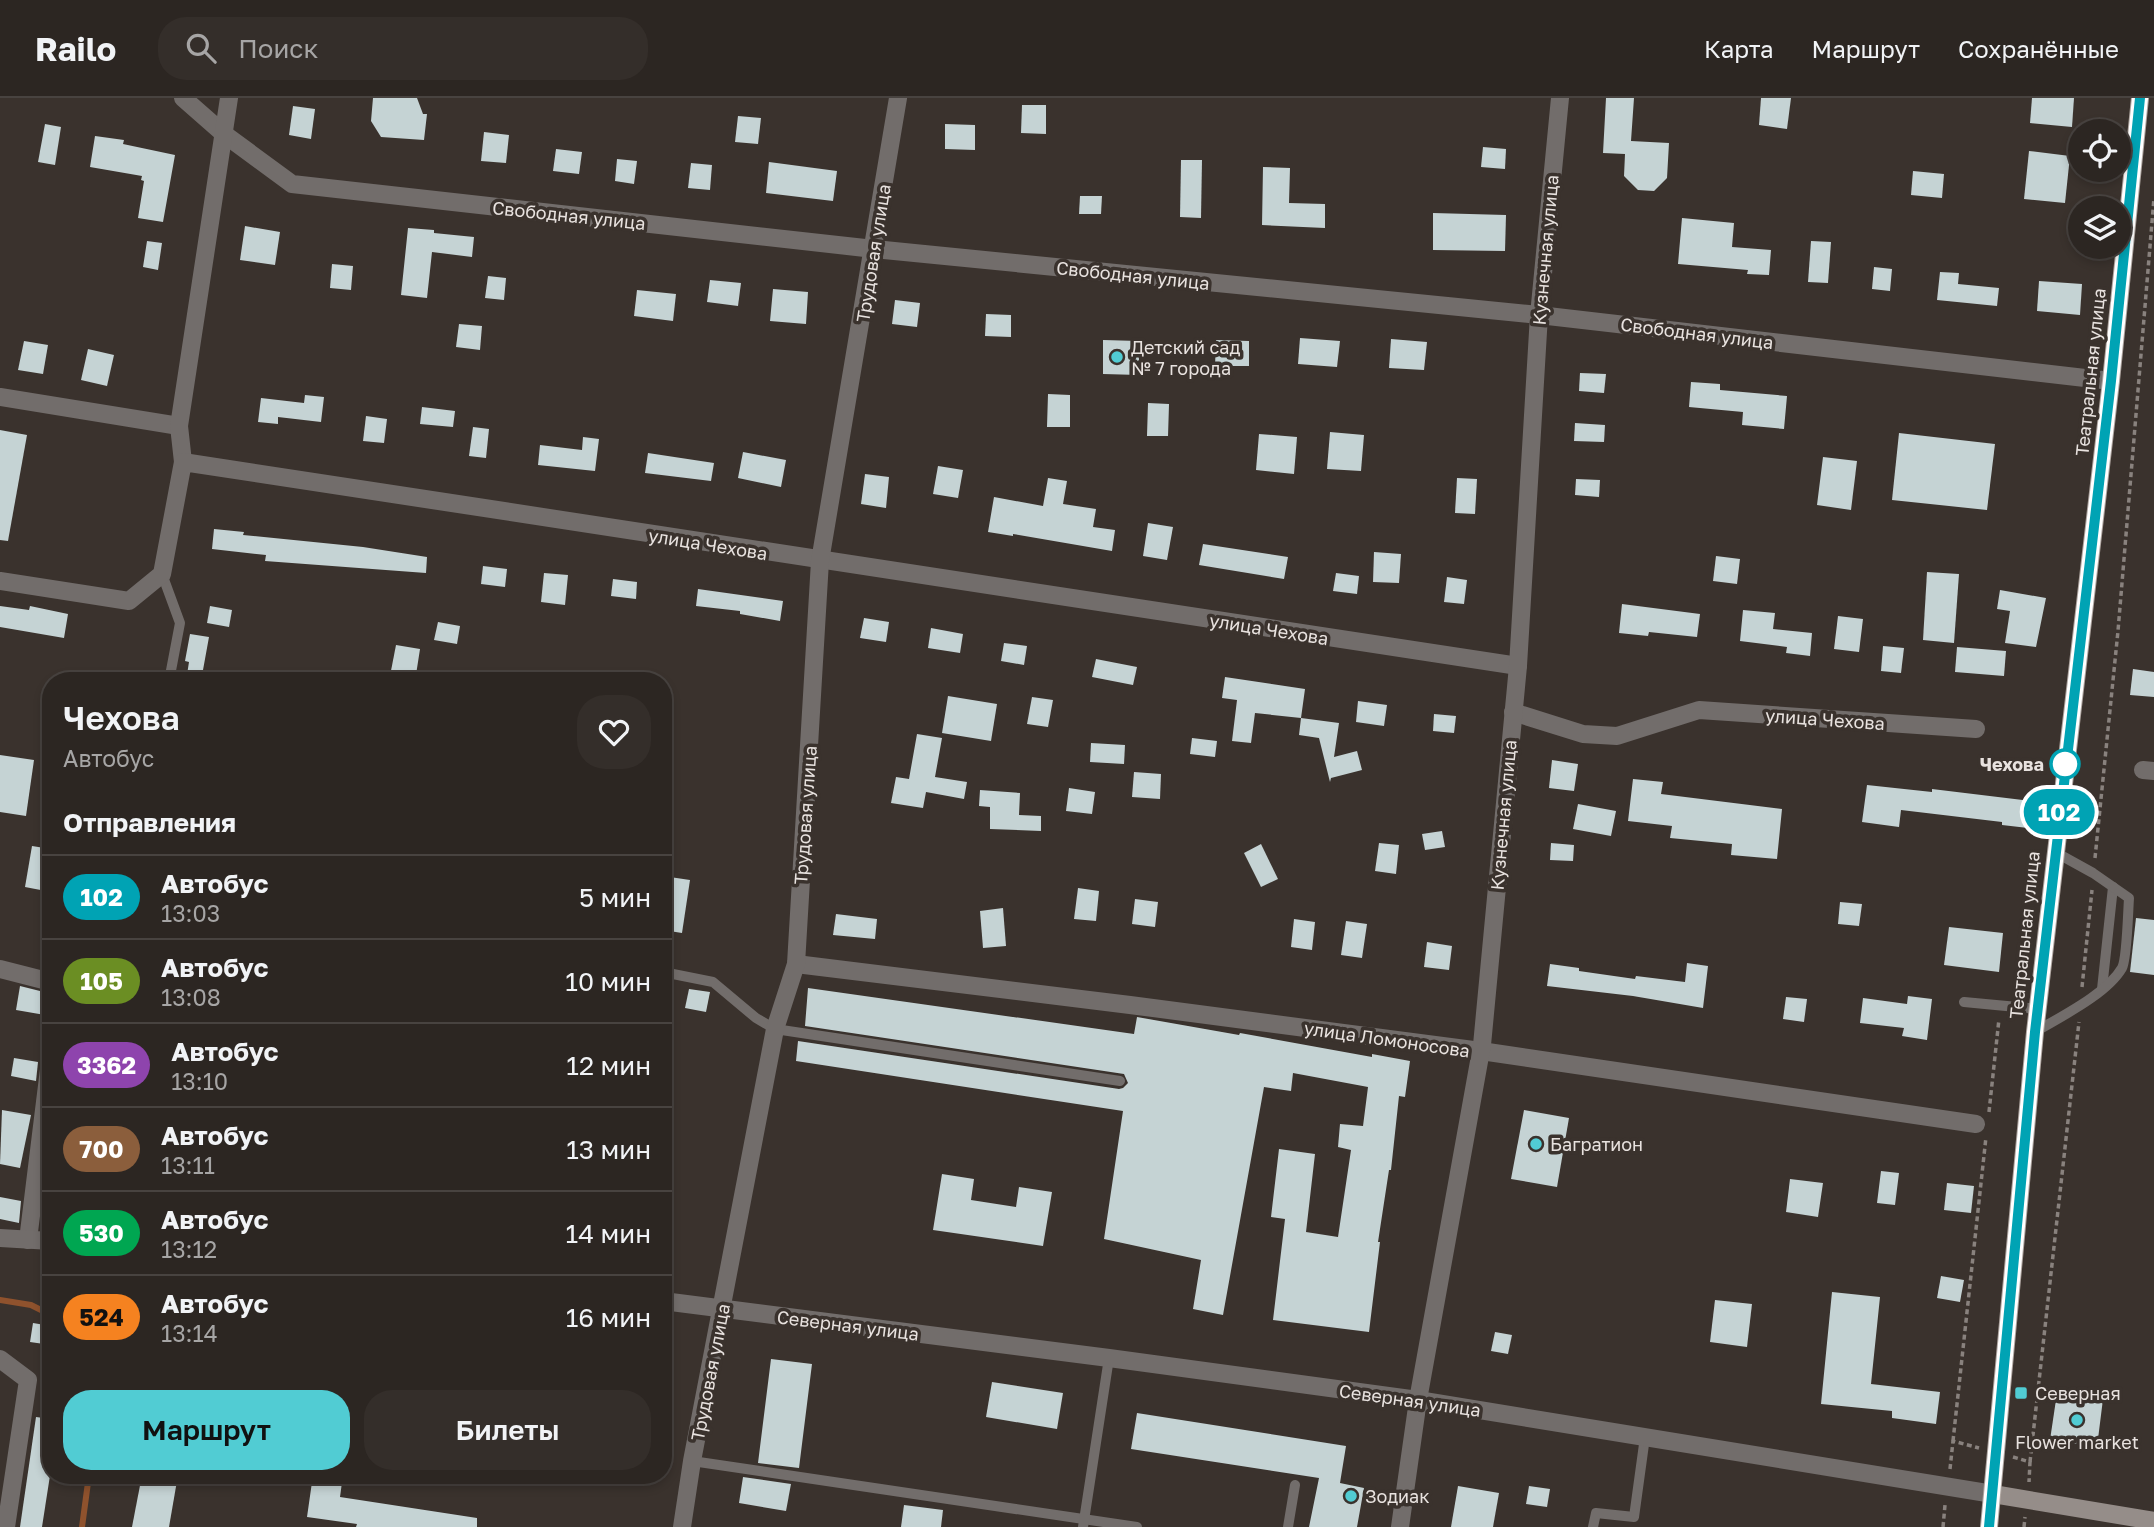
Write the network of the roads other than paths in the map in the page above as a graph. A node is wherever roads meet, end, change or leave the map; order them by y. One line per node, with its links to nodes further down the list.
1 (183, 98): 6 (street, Свободная улица)
2 (229, 98): 6 (street)
3 (898, 98): 7 (street, Трудовая улица)
4 (1560, 98): 8 (street, Кузнечная улица)
5 (2140, 98): 9 (main road, Театральная улица)
6 (224, 134): 7 (street, Свободная улица); 11 (street)
7 (874, 249): 8 (street, Свободная улица); 13 (street, Трудовая улица)
8 (1539, 315): 9 (street, Свободная улица); 16 (street, Кузнечная улица)
9 (2111, 381): 20 (main road, Театральная улица)
10 (0, 397): 11 (street)
11 (178, 426): 12 (street)
12 (183, 462): 13 (street, улица Чехова); 14 (street)
13 (820, 561): 16 (street, улица Чехова); 22 (street, Трудовая улица)
14 (162, 575): 15 (street); 17 (lane)
15 (0, 581)
16 (1518, 666): 18 (street, Кузнечная улица)
17 (171, 672)
18 (1513, 712): 19 (street, улица Чехова); 31 (street, Кузнечная улица)
19 (1976, 729)
20 (2054, 852): 21 (lane); 28 (main road, Театральная улица)
21 (2113, 887): 26 (lane); 26 (lane)
22 (796, 964): 29 (street, Трудовая улица); 31 (street, улица Ломоносова)
23 (0, 969): 25 (street)
24 (672, 974): 29 (lane)
25 (42, 980)
26 (2102, 989): 30 (lane)
27 (1964, 1002): 28 (lane)
28 (2038, 1009): 30 (main road, Театральная улица)
29 (775, 1029): 32 (lane); 39 (street, Трудовая улица)
30 (2035, 1032): 46 (main road, Театральная улица)
31 (1481, 1051): 33 (street, улица Ломоносова); 42 (street, Кузнечная улица)
32 (1120, 1082)
33 (1984, 1122)
34 (42, 1126): 36 (street)
35 (0, 1238): 36 (street)
36 (28, 1240): 37 (street)
37 (42, 1241)
38 (672, 1302): 39 (street, Северная улица)
39 (722, 1309): 40 (street, Северная улица); 44 (street, Трудовая улица)
40 (1109, 1358): 42 (street, Северная улица); 48 (lane)
41 (0, 1359): 49 (street)
42 (1418, 1400): 43 (street, Северная улица); 53 (street, Кузнечная улица)
43 (1645, 1437): 46 (street, Северная улица); 54 (lane)
44 (692, 1461): 48 (lane); 50 (street, Трудовая улица)
45 (1296, 1485): 52 (lane)
46 (1993, 1494): 47 (main road, Северная улица); 55 (main road, Театральная улица)
47 (2154, 1521)
48 (1084, 1523): 51 (lane)
49 (6, 1527)
50 (682, 1527)
51 (1137, 1527)
52 (1288, 1527)
53 (1400, 1527)
54 (1594, 1527)
55 (1989, 1527)

